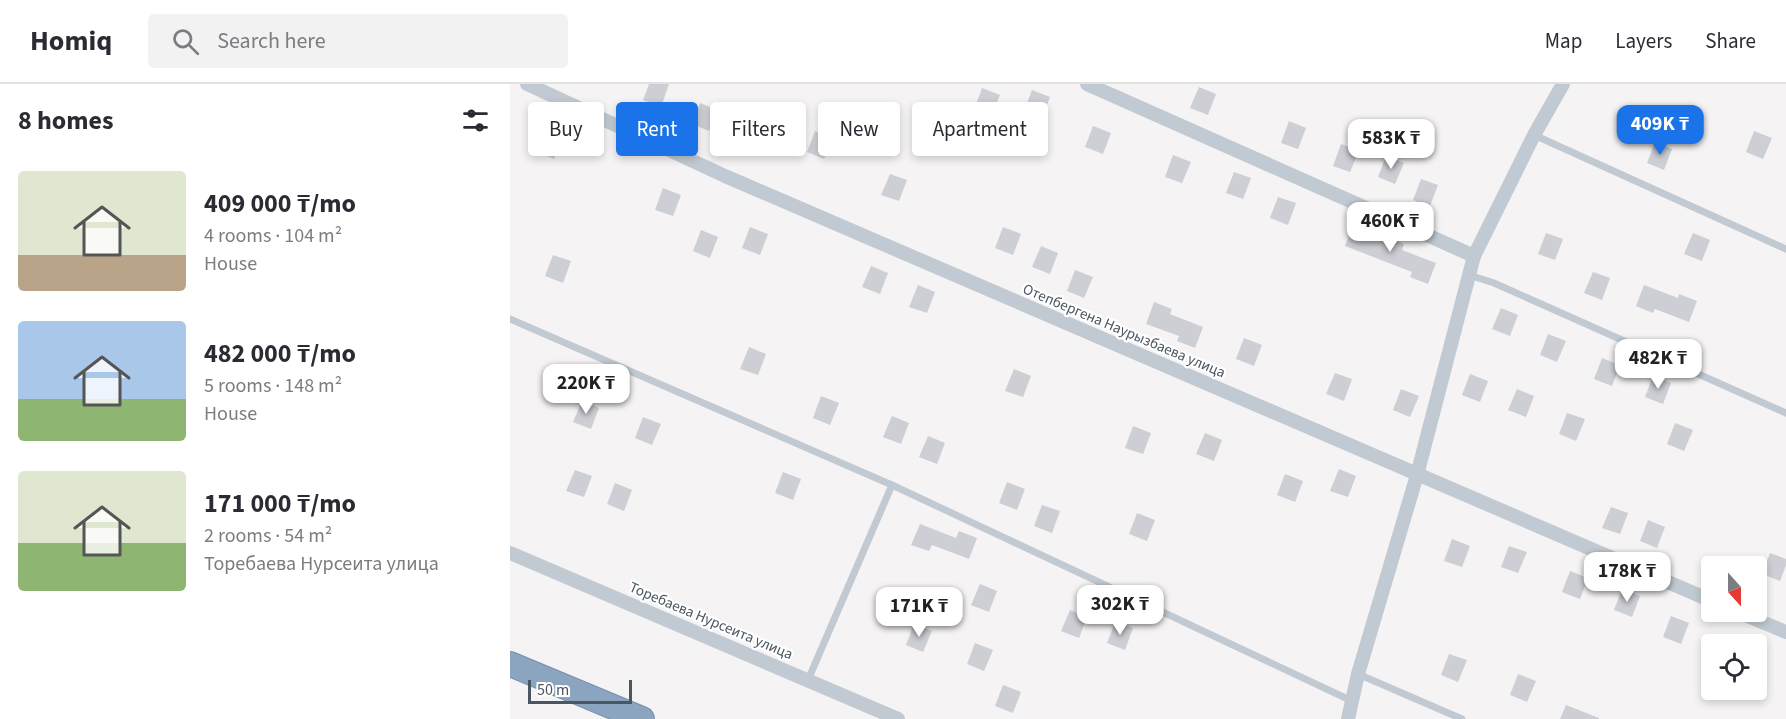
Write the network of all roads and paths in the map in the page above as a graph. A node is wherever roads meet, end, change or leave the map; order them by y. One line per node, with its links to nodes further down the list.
1 (527, 84): 10 (street, Отепбергена Наурызбаева улица)
2 (1087, 84): 6 (street)
3 (1563, 84): 4 (street)
4 (1534, 135): 5 (lane); 6 (street)
5 (1786, 249)
6 (1474, 256): 7 (street)
7 (1469, 275): 9 (lane); 10 (street)
8 (510, 319): 11 (lane)
9 (1786, 413)
10 (1417, 475): 13 (street, Отепбергена Наурызбаева улица); 17 (street)
11 (892, 485): 19 (lane); 20 (lane)
12 (510, 553): 19 (street, Торебаева Нурсеита улица)
13 (1701, 596)
14 (1762, 622): 15 (street)
15 (1786, 632)
16 (510, 664): 22 (highway)
17 (1358, 674): 20 (street); 25 (lane)
18 (510, 680): 21 (highway)
19 (808, 680): 23 (street, Торебаева Нурсеита улица)
20 (1353, 701): 24 (street)
21 (603, 719)
22 (642, 719)
23 (898, 719)
24 (1348, 719)
25 (1462, 719)

